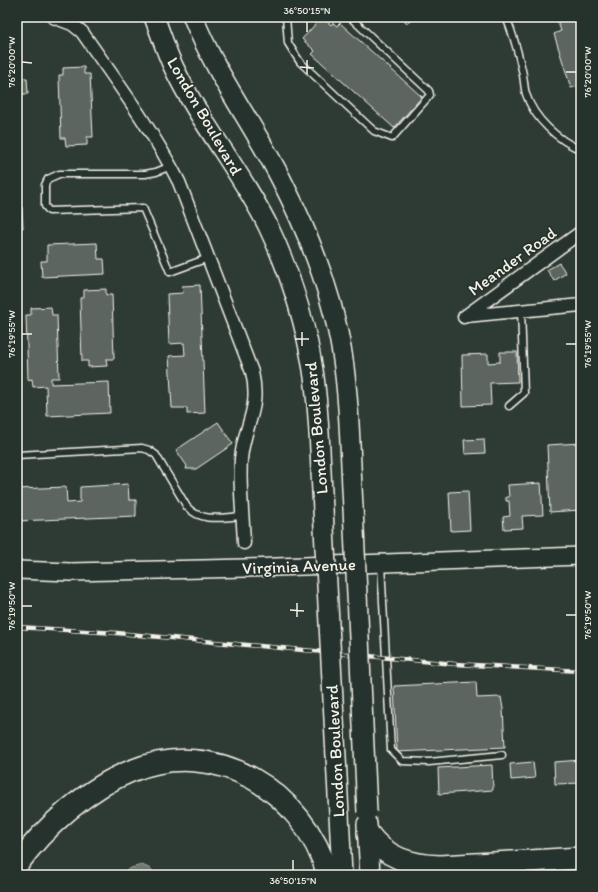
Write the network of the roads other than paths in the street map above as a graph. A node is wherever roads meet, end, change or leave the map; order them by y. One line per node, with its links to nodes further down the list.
1 (53, 17): 8 (street)
2 (154, 17): 25 (main road, London Boulevard, bridge)
3 (193, 17): 21 (main road, London Boulevard, bridge)
4 (286, 17): 5 (lane)
5 (350, 17)
6 (506, 17): 7 (lane)
7 (581, 150)
8 (171, 166): 10 (street); 10 (lane)
9 (581, 232): 12 (street, Meander Road)
10 (208, 258): 15 (street)
11 (581, 305): 12 (street)
12 (521, 310): 13 (lane)
13 (509, 406)
14 (17, 455): 15 (lane)
15 (243, 516): 16 (street)
16 (244, 543)
17 (581, 556): 18 (street, Virginia Avenue)
18 (381, 563): 19 (street, Virginia Avenue); 20 (lane)
19 (17, 570)
20 (502, 755)
21 (368, 834): 22 (highway); 26 (main road, London Boulevard)
22 (581, 858)
23 (17, 865): 24 (highway)
24 (328, 875)
25 (342, 875)
26 (370, 875)

